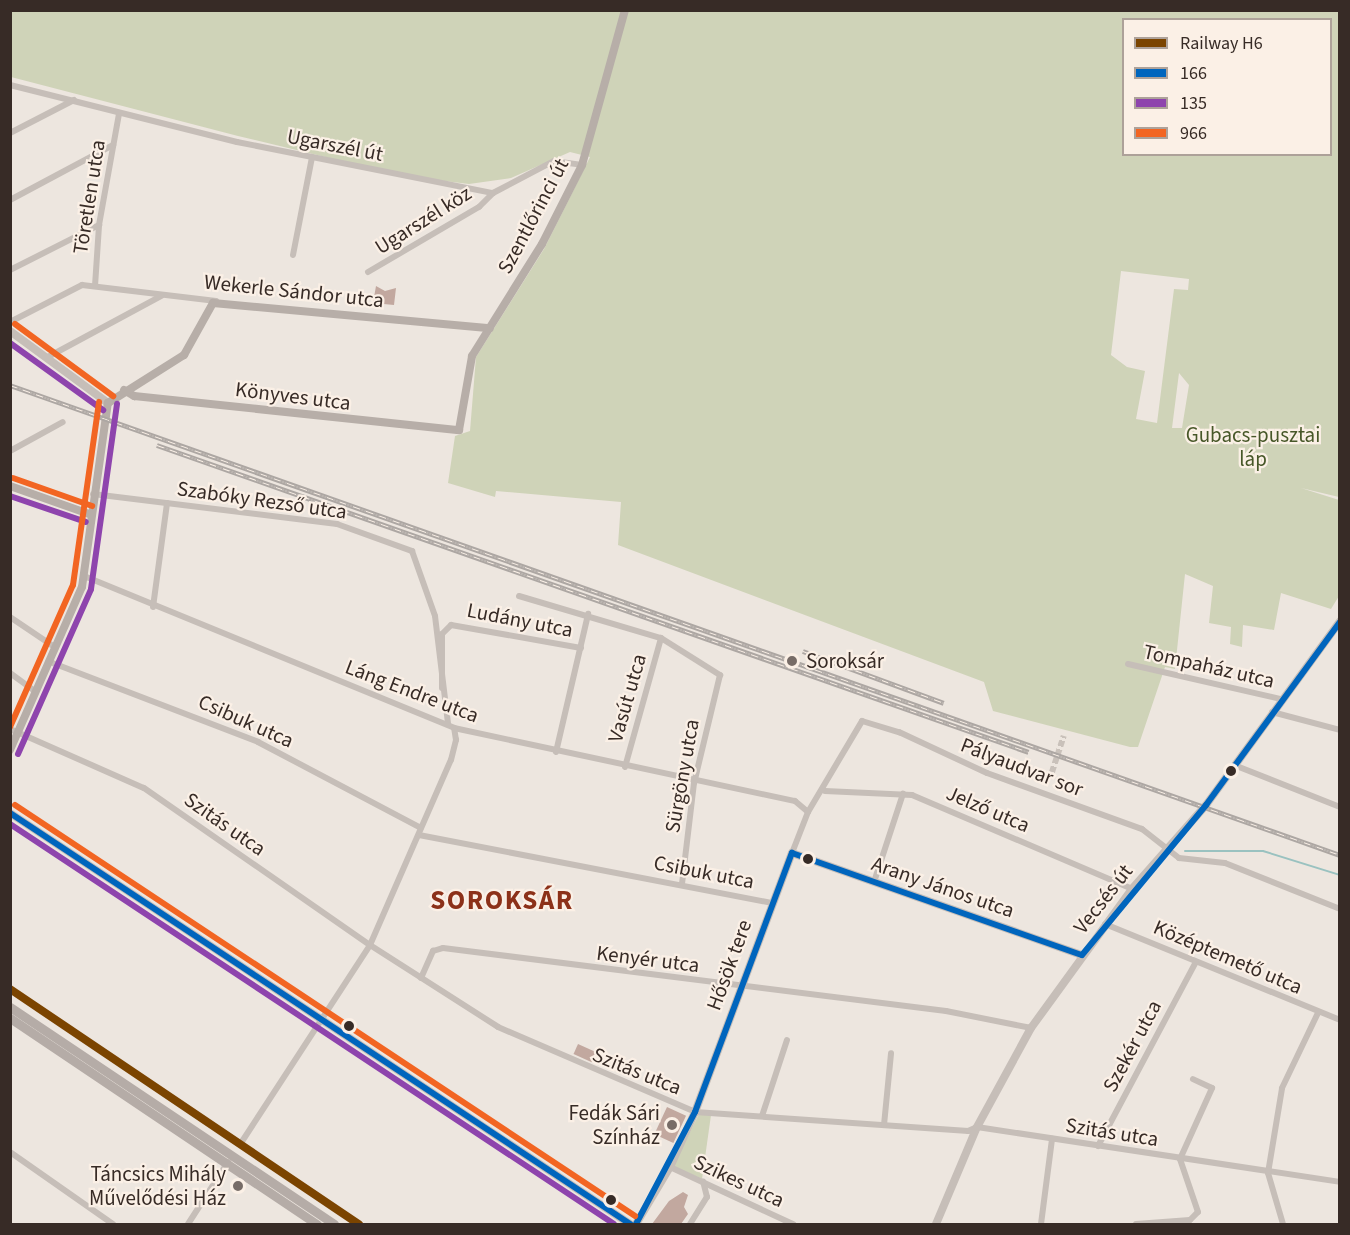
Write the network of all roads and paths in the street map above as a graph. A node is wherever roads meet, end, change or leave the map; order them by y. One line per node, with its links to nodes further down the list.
1 (625, 10): 8 (main road, Szentlőrinci út)
2 (10, 86): 3 (street, Ugarszél út)
3 (77, 100): 4 (street, Ugarszél út); 5 (street)
4 (119, 114): 6 (street, Töretlen utca); 7 (street, Ugarszél út)
5 (10, 133)
6 (113, 145): 10 (street); 11 (street, Töretlen utca)
7 (312, 157): 9 (street, Ugarszél út); 12 (street)
8 (582, 165): 9 (street); 19 (main road, Szentlőrinci út)
9 (493, 193): 14 (street, Ugarszél köz)
10 (10, 200)
11 (99, 225): 13 (street); 15 (street, Töretlen utca)
12 (293, 255)
13 (10, 270)
14 (368, 272)
15 (95, 286): 16 (street, Wekerle Sándor utca); 18 (street)
16 (161, 296): 17 (street, Wekerle Sándor utca); 21 (street)
17 (216, 301): 19 (main road, Wekerle Sándor utca); 22 (main road)
18 (10, 322)
19 (490, 328): 25 (main road, Szentlőrinci út)
20 (10, 331): 21 (street)
21 (46, 358): 23 (street)
22 (123, 390): 23 (main road); 25 (main road, Könyves utca)
23 (108, 403): 28 (main road)
24 (63, 422): 26 (street)
25 (459, 430)
26 (10, 451)
27 (10, 486): 30 (main road)
28 (93, 494): 29 (street, Szabóky Rezső utca); 30 (main road)
29 (167, 503): 33 (street); 43 (street, Szabóky Rezső utca)
30 (90, 514): 31 (main road)
31 (84, 576): 33 (street, Láng Endre utca); 38 (main road)
32 (519, 596): 34 (street)
33 (153, 607): 48 (street, Láng Endre utca)
34 (588, 614): 37 (street); 39 (street)
35 (10, 617): 38 (street)
36 (1340, 621): 45 (street, Vecsés út)
37 (661, 638): 54 (street, Vasút utca); 55 (street, Sürgöny utca)
38 (56, 648): 40 (main road)
39 (581, 648): 43 (street, Ludány utca); 52 (street)
40 (50, 662): 44 (main road); 61 (street, Csibuk utca)
41 (1128, 664): 45 (street, Tompaház utca)
42 (10, 673): 44 (street)
43 (441, 688): 48 (street)
44 (36, 692): 50 (main road)
45 (1281, 699): 46 (street, Vecsés út)
46 (1272, 712): 49 (street); 53 (street, Vecsés út)
47 (862, 721): 56 (street, Hősök tere); 62 (street, Pályaudvar sor)
48 (451, 726): 52 (street, Láng Endre utca); 61 (street)
49 (1340, 730)
50 (14, 732): 51 (main road); 70 (street, Szitás utca)
51 (10, 750)
52 (556, 752): 54 (street, Láng Endre utca)
53 (1234, 765): 58 (street); 62 (street, Vecsés út)
54 (625, 767): 55 (street, Láng Endre utca)
55 (694, 783): 59 (street, Láng Endre utca); 65 (street, Sürgöny utca)
56 (825, 791): 57 (street, Jelző utca); 59 (street, Hősök tere)
57 (903, 794): 64 (street); 66 (street, Jelző utca)
58 (1340, 807)
59 (808, 812): 63 (street, Hősök tere)
60 (10, 813): 77 (street)
61 (420, 832): 65 (street, Csibuk utca); 70 (street)
62 (1166, 850): 66 (street, Vecsés út); 68 (street)
63 (792, 853): 64 (street, Arany János utca); 67 (street, Hősök tere)
64 (873, 882): 71 (street, Arany János utca)
65 (682, 884): 67 (street, Csibuk utca)
66 (1132, 889): 69 (street, Vecsés út)
67 (771, 903): 74 (street, Hősök tere)
68 (1340, 909)
69 (1105, 924): 71 (street, Vecsés út); 72 (street, Középtemető utca)
70 (370, 945): 73 (street, Szitás utca); 77 (street)
71 (1082, 955): 80 (street, Vecsés út)
72 (1196, 962): 76 (street, Középtemető utca); 90 (street, Szekér utca)
73 (421, 978): 74 (street, Kenyér utca); 84 (street, Szitás utca)
74 (740, 988): 80 (street, Kenyér utca); 84 (street, Hősök tere)
75 (10, 1007): 92 (main road)
76 (1318, 1013): 79 (street, Középtemető utca); 96 (street)
77 (323, 1016): 89 (street); 103 (street)
78 (10, 1018): 94 (main road)
79 (1340, 1020)
80 (1031, 1028): 87 (street, Vecsés út)
81 (787, 1040): 85 (street)
82 (891, 1053): 86 (street)
83 (1193, 1079): 93 (street)
84 (694, 1112): 85 (street, Szitás utca); 95 (street, Hősök tere)
85 (762, 1116): 86 (street, Szitás utca)
86 (884, 1125): 87 (street, Szitás utca)
87 (977, 1127): 88 (street, Szitás utca); 107 (street, Vecsés út)
88 (1052, 1139): 90 (street, Szitás utca); 108 (street)
89 (241, 1143)
90 (1098, 1146): 93 (street, Szitás utca)
91 (10, 1152): 99 (street)
92 (232, 1156): 94 (street); 102 (main road)
93 (1180, 1159): 96 (street, Szitás utca); 109 (street)
94 (226, 1165): 100 (street); 101 (main road)
95 (670, 1167): 97 (street, Szikes utca); 104 (street, Hősök tere)
96 (1268, 1173): 98 (street, Szitás utca); 110 (street)
97 (703, 1181): 105 (street); 106 (street, Szikes utca)
98 (1340, 1182)
99 (113, 1224)
100 (188, 1224)
101 (317, 1224)
102 (334, 1224)
103 (630, 1224)
104 (636, 1224)
105 (690, 1224)
106 (793, 1224)
107 (936, 1224)
108 (1041, 1224)
109 (1136, 1224)
110 (1283, 1224)

